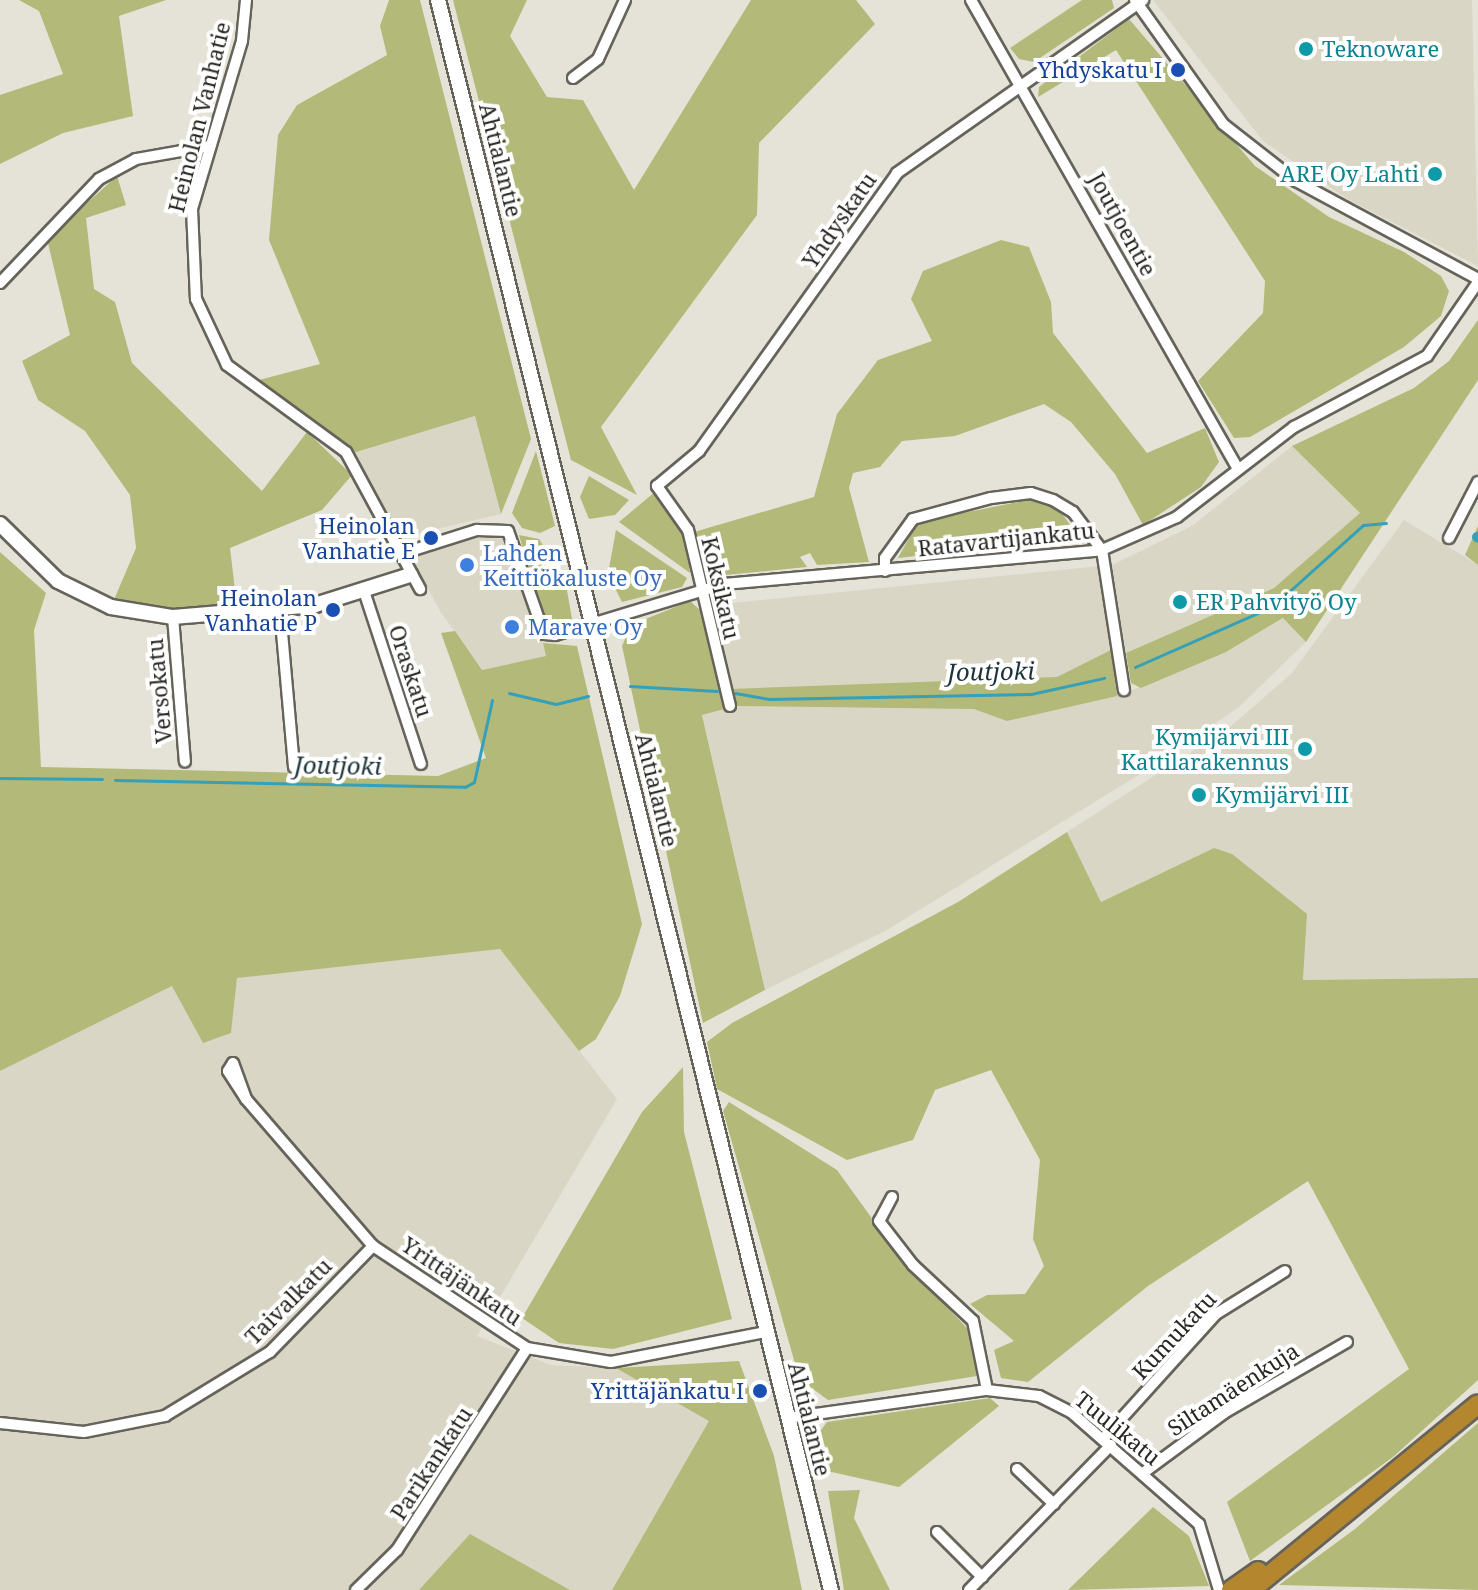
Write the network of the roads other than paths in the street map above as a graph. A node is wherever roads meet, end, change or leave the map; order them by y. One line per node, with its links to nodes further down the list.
1 (246, 0): 8 (street, Heinolan Vanhatie)
2 (438, 0): 25 (main road, Ahtialantie)
3 (625, 0): 6 (street)
4 (971, 0): 7 (street, Joutjoentie)
5 (1138, 1): 7 (street, Yhdyskatu); 9 (street)
6 (573, 78)
7 (1022, 84): 11 (street, Joutjoentie); 13 (street, Yhdyskatu)
8 (210, 146): 10 (street); 17 (street, Heinolan Vanhatie)
9 (1478, 280): 11 (street, Ratavartijankatu)
10 (0, 283)
11 (1238, 469): 16 (street, Ratavartijankatu)
12 (1478, 482): 15 (street)
13 (657, 486): 20 (street, Koksikatu)
14 (0, 524): 24 (main road)
15 (1449, 538)
16 (1102, 550): 18 (street, Ratavartijankatu); 18 (street); 26 (street)
17 (404, 553): 19 (street, Heinolan Vanhatie); 25 (street, Ratavartijankatu)
18 (885, 571): 20 (street, Ratavartijankatu)
19 (410, 575): 21 (street, Heinolan Vanhatie); 22 (main road)
20 (699, 588): 25 (street, Ratavartijankatu); 27 (street, Koksikatu)
21 (420, 589)
22 (364, 591): 23 (main road); 29 (street, Oraskatu)
23 (280, 610): 24 (main road); 30 (street)
24 (173, 617): 28 (street, Versokatu)
25 (595, 627): 35 (main road, Ahtialantie)
26 (1124, 690)
27 (730, 706)
28 (185, 762)
29 (421, 764)
30 (294, 767)
31 (246, 1099): 33 (street, Yrittäjänkatu)
32 (892, 1197): 38 (street)
33 (373, 1246): 37 (street, Yrittäjänkatu); 41 (street, Taivalkatu)
34 (1285, 1271): 42 (street, Kumukatu)
35 (766, 1332): 37 (street, Yrittäjänkatu); 40 (main road, Ahtialantie)
36 (1347, 1342): 45 (street, Siltamäenkuja)
37 (527, 1348): 49 (street, Parikankatu)
38 (987, 1390): 40 (street, Tuulikatu); 42 (street, Tuulikatu)
39 (1478, 1404): 43 (highway)
40 (787, 1418): 50 (main road, Ahtialantie)
41 (0, 1423)
42 (1107, 1442): 45 (street, Tuulikatu); 46 (street, Kumukatu)
43 (1410, 1462): 53 (highway); 54 (highway)
44 (1017, 1469): 46 (street)
45 (1143, 1473): 52 (street, Tuulikatu)
46 (1054, 1504): 48 (street, Kumukatu)
47 (937, 1532): 48 (street)
48 (982, 1577): 51 (street, Kumukatu)
49 (356, 1590)
50 (831, 1590)
51 (969, 1590)
52 (1219, 1590)
53 (1231, 1590)
54 (1251, 1590)

